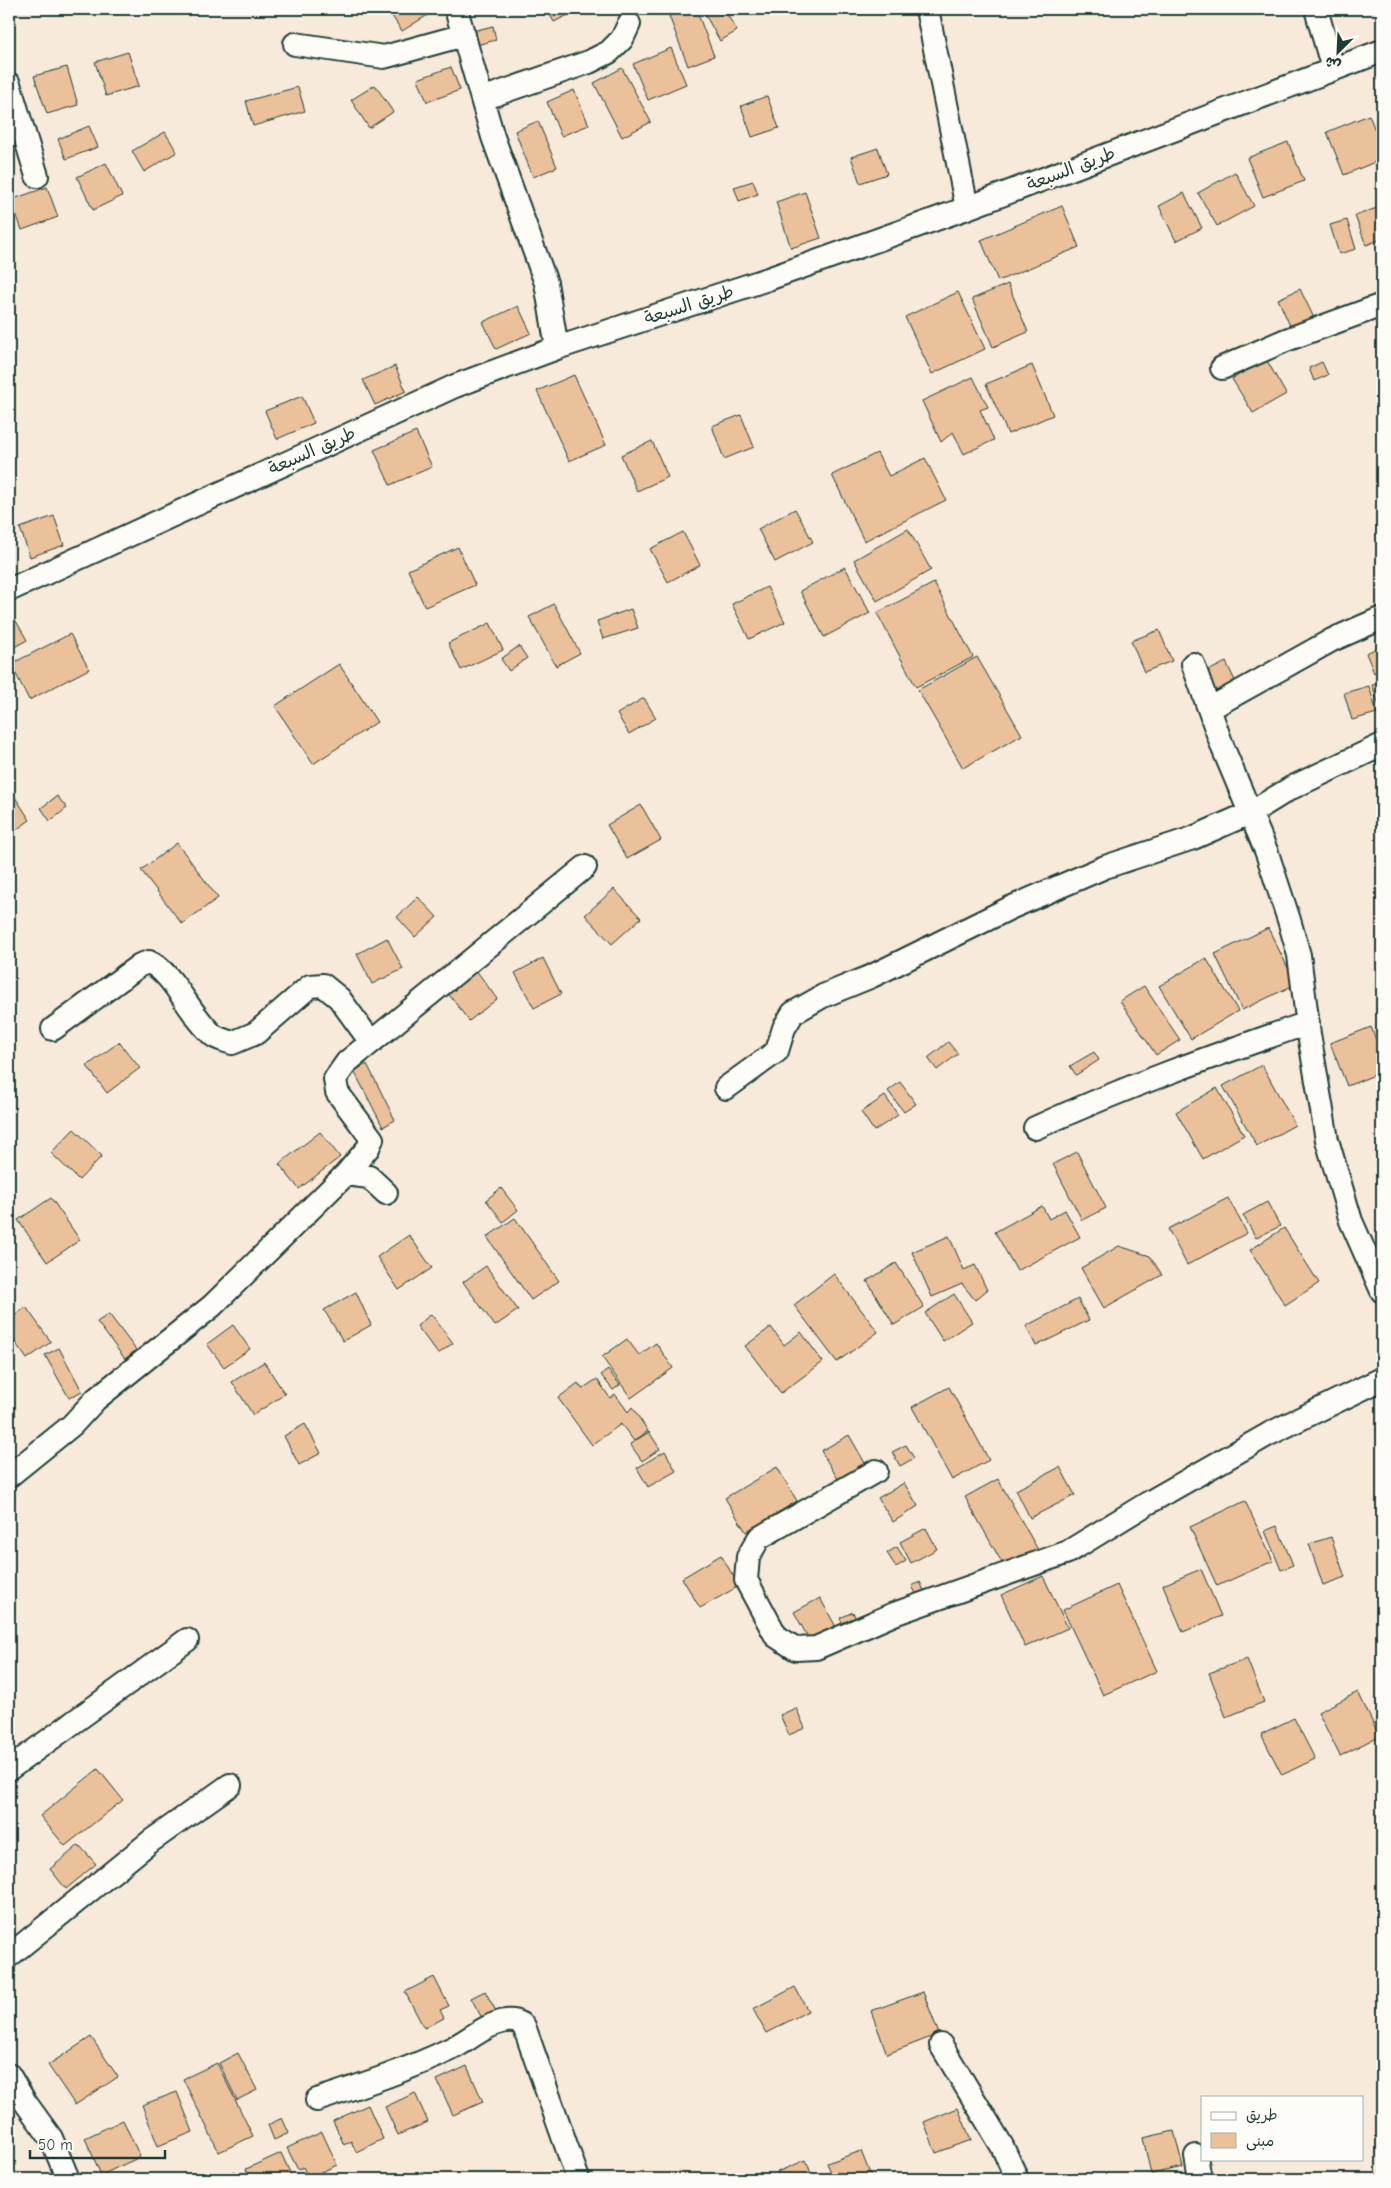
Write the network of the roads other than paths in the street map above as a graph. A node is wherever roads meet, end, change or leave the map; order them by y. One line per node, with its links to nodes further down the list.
1 (456, 9): 5 (street)
2 (927, 9): 12 (street)
3 (1316, 9): 8 (street)
4 (629, 24): 10 (street)
5 (464, 35): 6 (street); 10 (street)
6 (295, 44)
7 (1382, 51): 8 (street, طريق السبعة)
8 (1333, 69): 12 (street, طريق السبعة)
9 (9, 84): 11 (street)
10 (482, 99): 14 (street)
11 (37, 176)
12 (967, 208): 14 (street, طريق السبعة)
13 (1382, 305): 15 (street)
14 (557, 348): 16 (street, طريق السبعة)
15 (1222, 368)
16 (9, 590)
17 (1382, 618): 19 (street)
18 (1193, 664): 19 (street)
19 (1209, 709): 21 (street)
20 (1382, 745): 21 (street)
21 (1252, 812): 23 (street); 26 (street)
22 (585, 867): 25 (street)
23 (1308, 1023): 27 (street); 30 (street)
24 (53, 1029): 25 (street)
25 (371, 1042): 28 (street)
26 (726, 1088)
27 (1035, 1128)
28 (346, 1174): 29 (street); 33 (street)
29 (386, 1193)
30 (1382, 1291)
31 (1382, 1378): 32 (street)
32 (876, 1471)
33 (9, 1476)
34 (187, 1640): 35 (street)
35 (9, 1769)
36 (230, 1785): 37 (street)
37 (9, 1956)
38 (941, 2045): 44 (street)
39 (9, 2075): 42 (street)
40 (317, 2100): 43 (street)
41 (1196, 2156): 45 (street)
42 (68, 2179)
43 (578, 2179)
44 (1017, 2179)
45 (1200, 2179)

